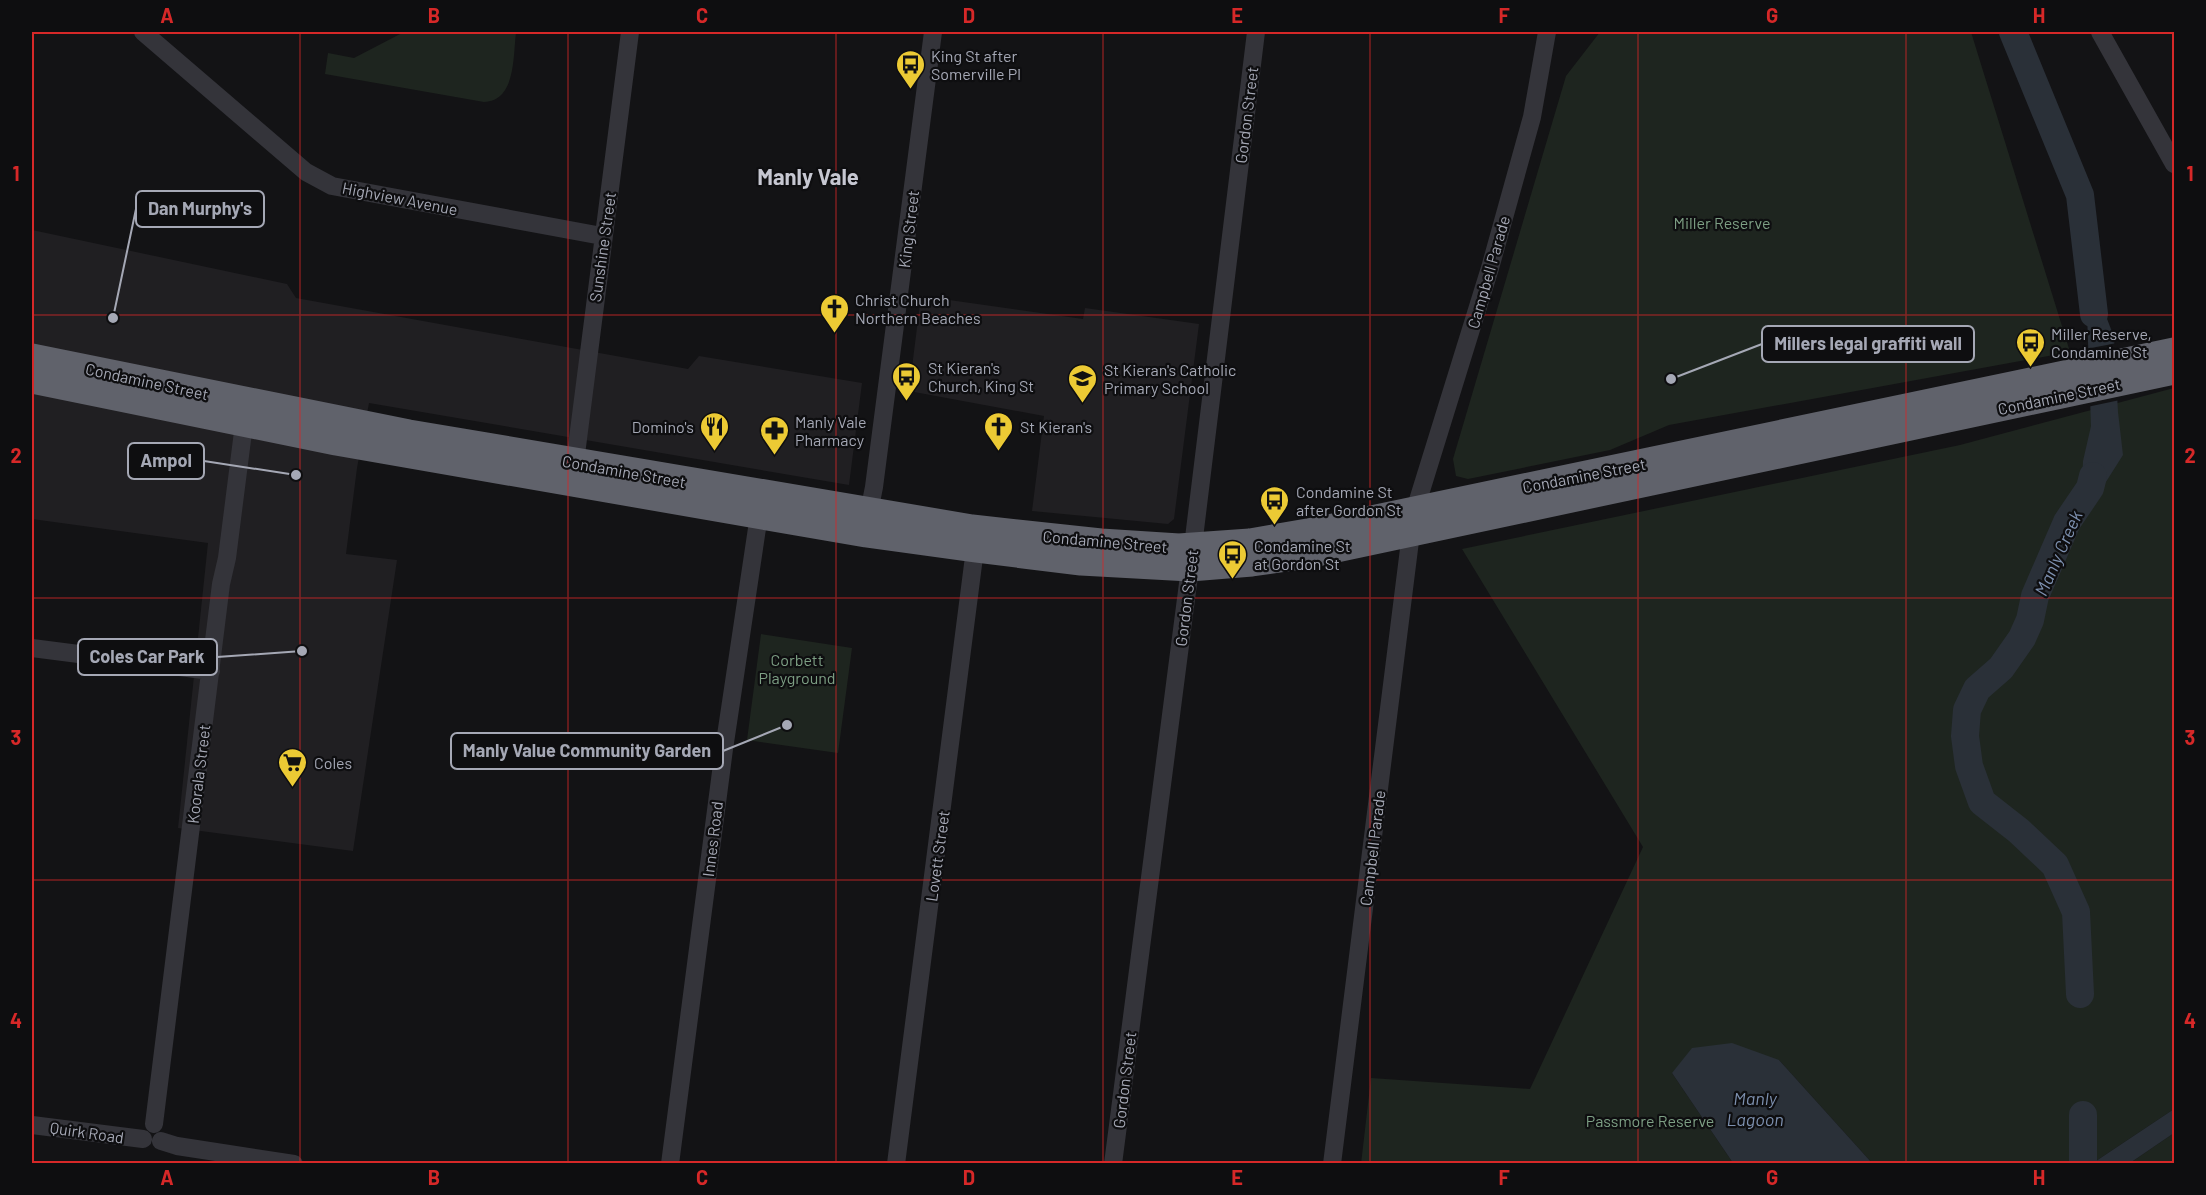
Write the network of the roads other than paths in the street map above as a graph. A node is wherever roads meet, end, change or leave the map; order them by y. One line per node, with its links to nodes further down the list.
1 (143, 32): 8 (street, Highview Avenue)
2 (630, 32): 8 (street, Sunshine Street)
3 (933, 32): 18 (street, King Street)
4 (1256, 32): 20 (street, Gordon Street)
5 (1547, 32): 17 (street, Campbell Parade)
6 (2100, 32): 7 (street)
7 (2175, 165)
8 (602, 236): 15 (street, Sunshine Street)
9 (2175, 351): 11 (highway, Condamine Street)
10 (32, 357): 15 (highway, Condamine Street)
11 (2130, 370): 12 (highway, Condamine Street); 17 (highway, Condamine Street)
12 (2175, 371)
13 (32, 380): 14 (highway, Condamine Street)
14 (244, 424): 16 (highway, Condamine Street); 22 (street, Koorala Street)
15 (574, 462): 18 (highway, Condamine Street)
16 (759, 515): 18 (highway, Condamine Street); 27 (street, Innes Road)
17 (1413, 521): 20 (highway, Condamine Street); 30 (street, Campbell Parade)
18 (867, 523): 19 (highway, Condamine Street); 20 (highway, Condamine Street)
19 (975, 549): 20 (highway, Condamine Street); 28 (street, Lovett Street)
20 (1191, 557): 29 (street, Gordon Street)
21 (32, 648): 22 (street)
22 (211, 671): 24 (street, Koorala Street)
23 (32, 1125): 24 (street, Quirk Road)
24 (152, 1134): 25 (street, Quirk Road)
25 (215, 1158): 26 (street, Quirk Road)
26 (294, 1164)
27 (670, 1164)
28 (896, 1164)
29 (1113, 1164)
30 (1332, 1164)

